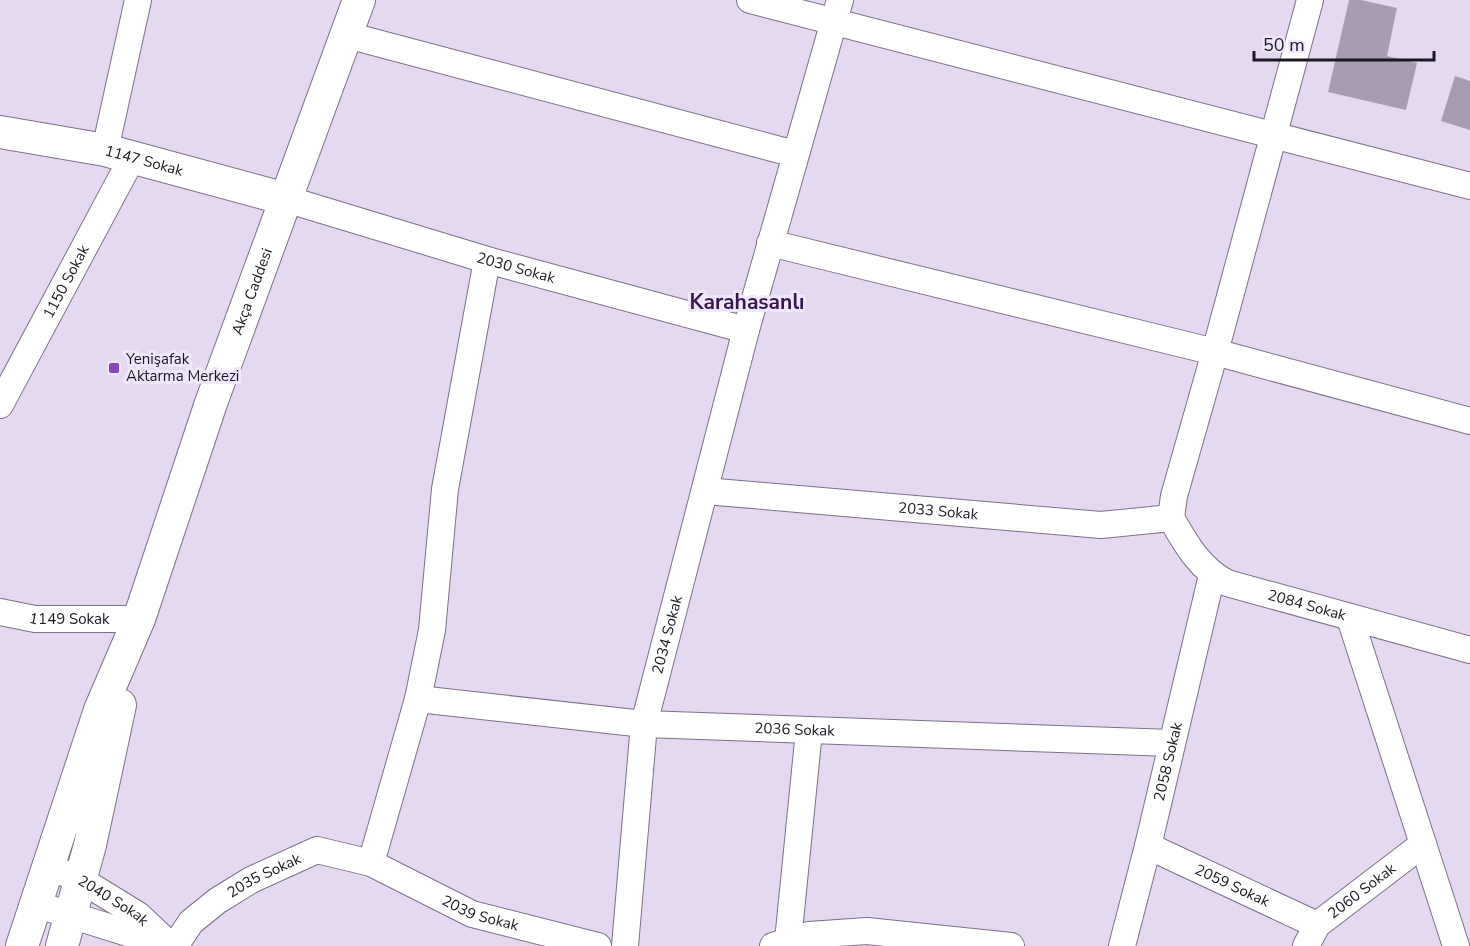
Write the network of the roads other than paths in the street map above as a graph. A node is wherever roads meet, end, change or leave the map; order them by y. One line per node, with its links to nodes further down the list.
1 (138, 0): 9 (street, 1150 Sokak)
2 (359, 0): 6 (street, Akça Caddesi)
3 (750, 0): 5 (street)
4 (1310, 0): 8 (street)
5 (836, 11): 8 (street); 10 (street, 2034 Sokak)
6 (346, 35): 10 (street); 12 (street, Akça Caddesi)
7 (0, 132): 9 (street, 1147 Sokak)
8 (1274, 135): 11 (street); 16 (street)
9 (119, 154): 12 (street, 1147 Sokak); 17 (street, 1150 Sokak)
10 (795, 154): 13 (street, 2034 Sokak)
11 (1470, 186)
12 (286, 200): 14 (street, 2030 Sokak); 24 (street, Akça Caddesi)
13 (770, 243): 15 (street, 2034 Sokak); 16 (street)
14 (487, 260): 15 (street, 2030 Sokak); 26 (street)
15 (746, 330): 19 (street, 2034 Sokak)
16 (1215, 352): 18 (street); 20 (street)
17 (0, 405)
18 (1470, 421)
19 (705, 492): 20 (street, 2033 Sokak); 27 (street, 2034 Sokak)
20 (1171, 518): 21 (street, 2084 Sokak)
21 (1212, 574): 23 (street, 2084 Sokak); 29 (street, 2058 Sokak)
22 (0, 612): 24 (street, 1149 Sokak)
23 (1350, 618): 25 (street, 2084 Sokak); 30 (street)
24 (139, 619): 33 (street); 34 (street)
25 (1470, 650)
26 (418, 699): 27 (street, 2036 Sokak); 32 (street)
27 (644, 724): 28 (street, 2036 Sokak); 44 (street, 2034 Sokak)
28 (809, 731): 29 (street, 2036 Sokak); 39 (street)
29 (1172, 743): 31 (street, 2058 Sokak)
30 (1424, 844): 37 (street, 2060 Sokak); 47 (street)
31 (1148, 846): 37 (street, 2059 Sokak); 46 (street, 2058 Sokak)
32 (371, 863): 42 (street, 2035 Sokak); 43 (street, 2039 Sokak)
33 (47, 866): 34 (street, 2040 Sokak); 35 (street)
34 (81, 880): 36 (street); 41 (street, 2040 Sokak)
35 (35, 904): 36 (street, 2040 Sokak); 38 (street)
36 (70, 916): 40 (street); 41 (street, 2040 Sokak)
37 (1312, 936)
38 (21, 942)
39 (781, 944): 45 (street)
40 (62, 946)
41 (169, 946)
42 (175, 946)
43 (598, 946)
44 (625, 946)
45 (1011, 946)
46 (1122, 946)
47 (1456, 946)

